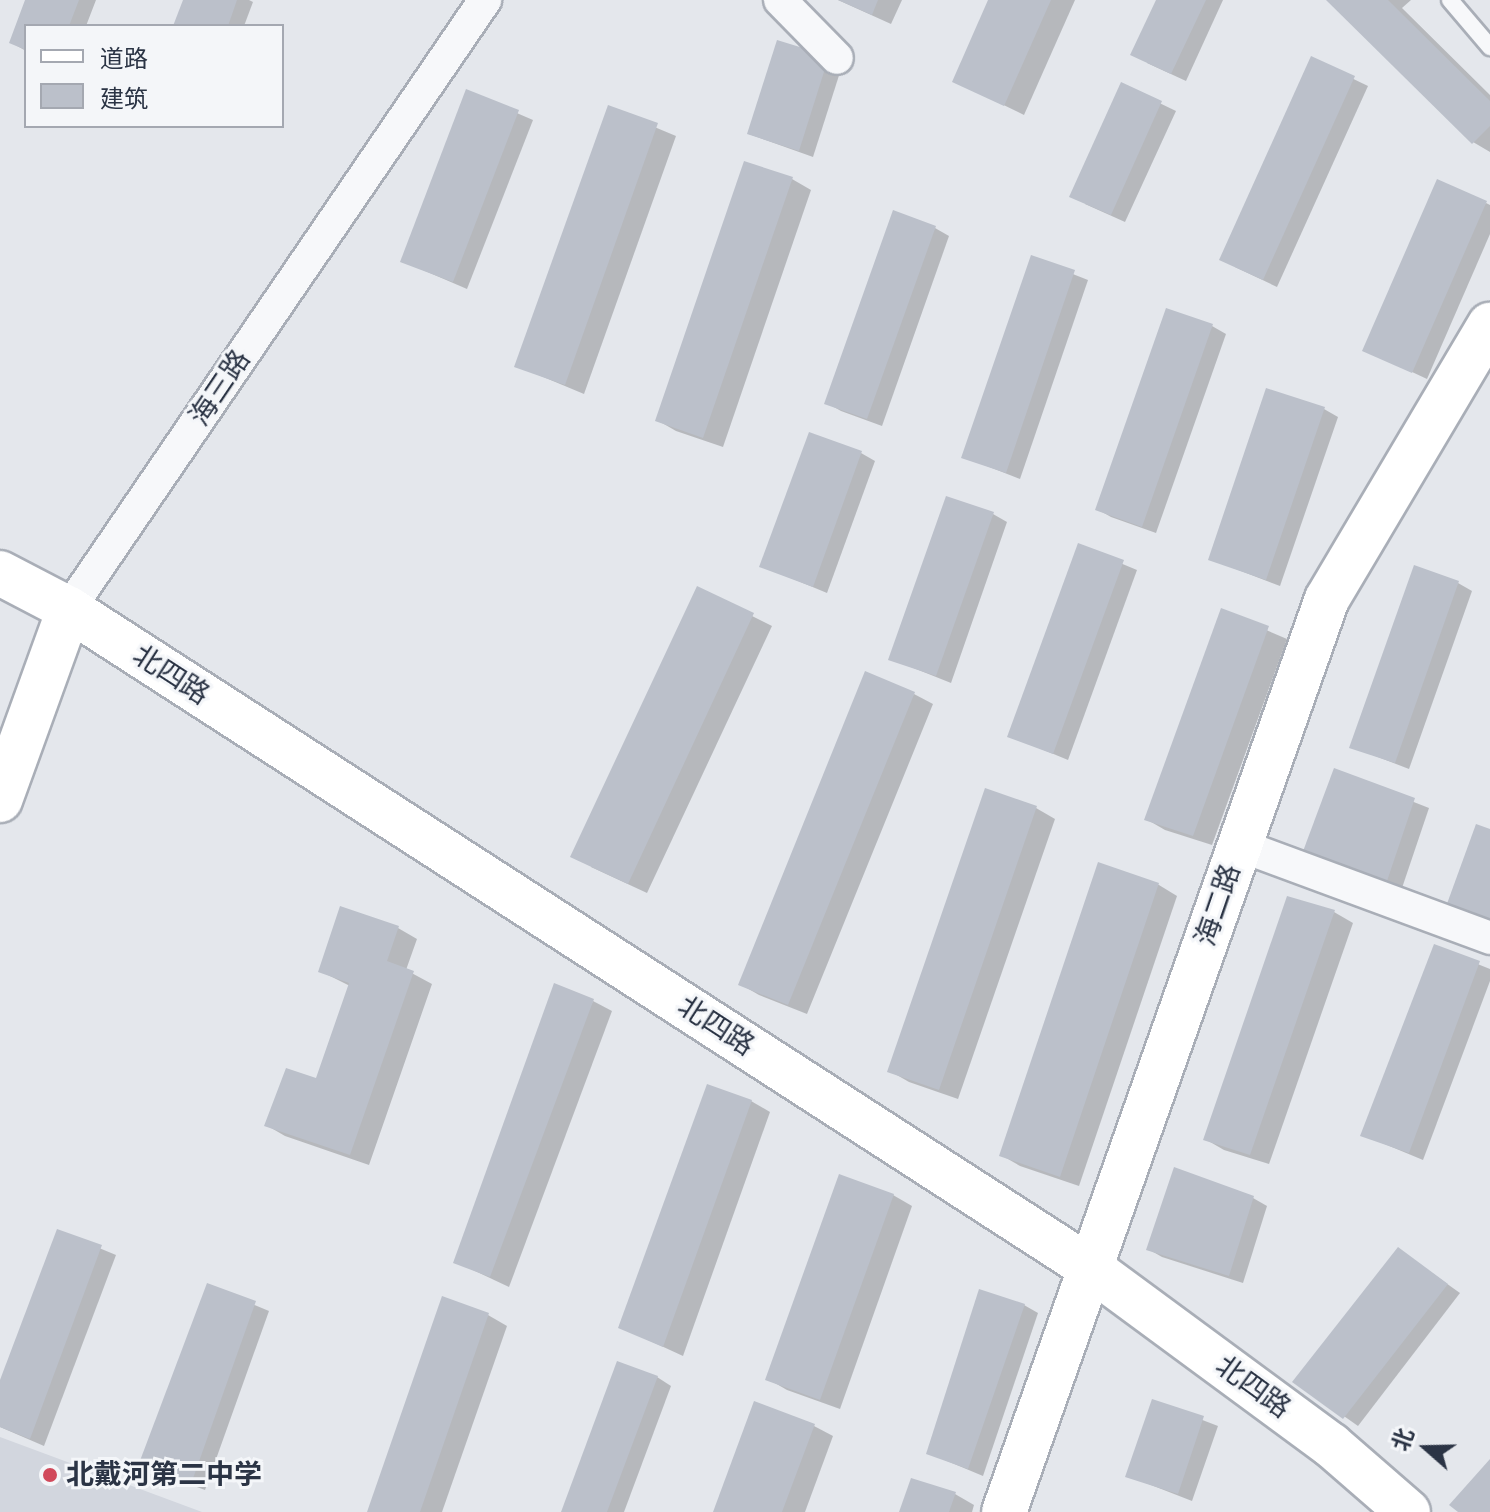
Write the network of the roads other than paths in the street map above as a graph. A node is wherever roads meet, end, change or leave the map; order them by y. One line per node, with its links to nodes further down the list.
1 (485, 0): 8 (street, 海三路)
2 (780, 0): 5 (street)
3 (1450, 0): 4 (lane)
4 (1490, 47)
5 (837, 58)
6 (1490, 325): 10 (street, 海二路)
7 (0, 573): 8 (street, 北四路)
8 (69, 609): 9 (street, 海三路); 12 (street, 北四路)
9 (0, 800)
10 (1239, 845): 11 (street); 12 (street, 海二路)
11 (1490, 938)
12 (1092, 1269): 13 (street, 海二路); 14 (street, 北四路)
13 (1004, 1512)
14 (1408, 1512)

